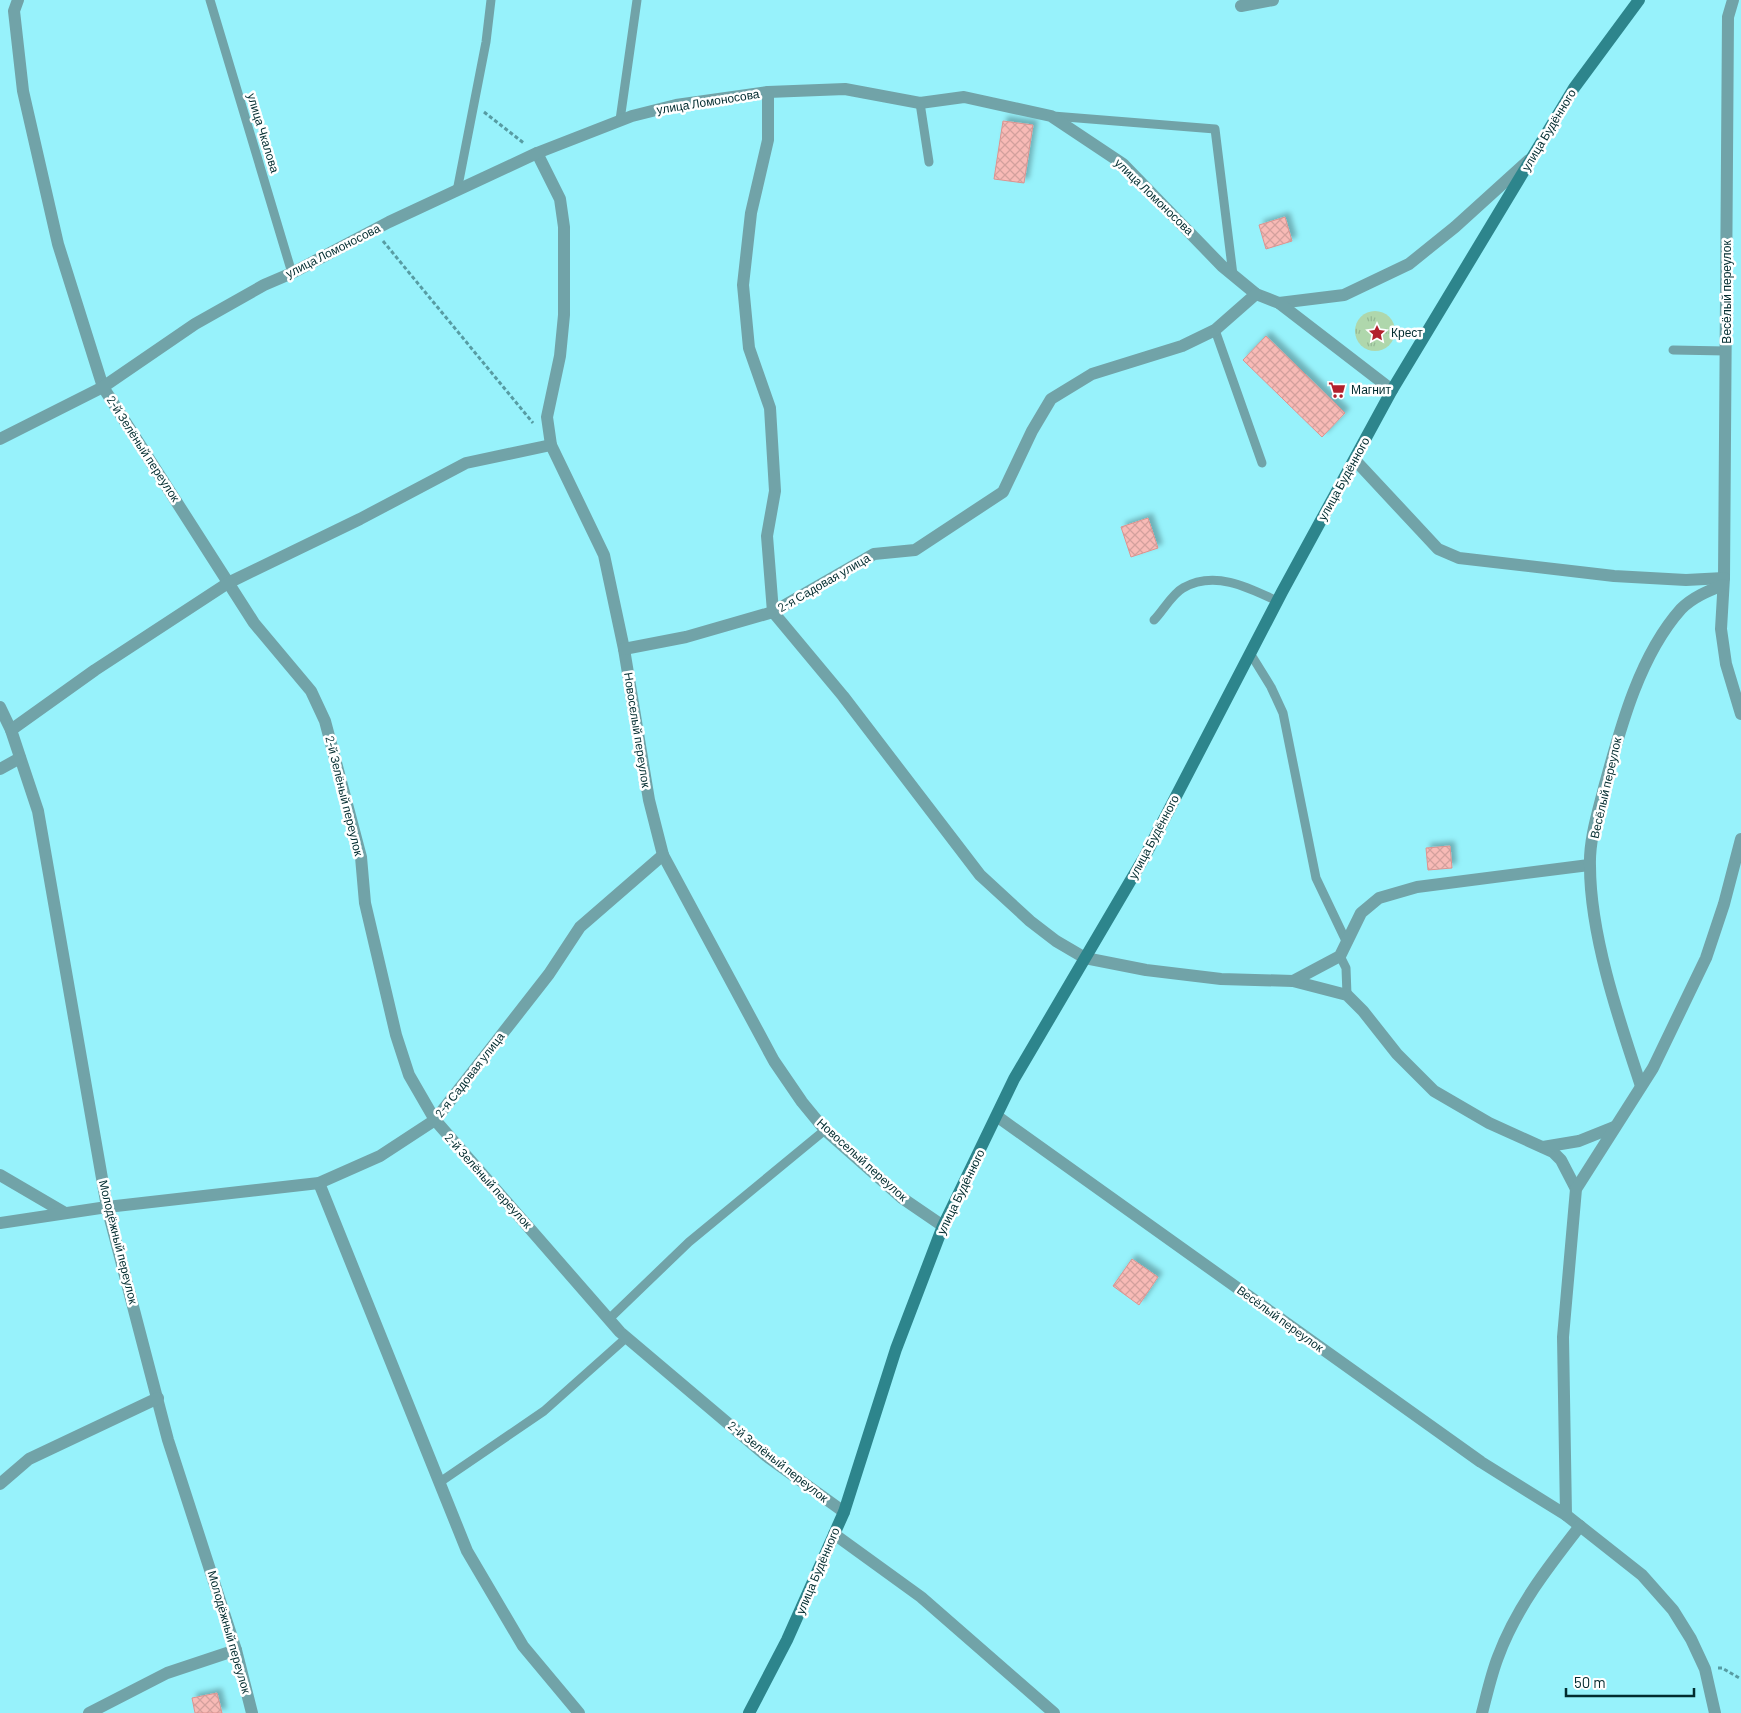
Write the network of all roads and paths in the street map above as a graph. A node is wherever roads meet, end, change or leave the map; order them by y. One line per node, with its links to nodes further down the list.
1 (18, 0): 26 (street, 2-й Зелёный переулок)
2 (210, 0): 19 (lane, улица Чкалова)
3 (491, 0): 11 (lane)
4 (636, 0): 13 (lane)
5 (1273, 0): 8 (street)
6 (1639, 0): 15 (main road, улица Будённого)
7 (1733, 0): 25 (street, Весёлый переулок)
8 (1242, 6)
9 (768, 92): 10 (street, улица Ломоносова); 13 (street, улица Ломоносова); 35 (street)
10 (920, 103): 12 (street, улица Ломоносова); 16 (lane)
11 (473, 104): 14 (path); 17 (lane)
12 (1052, 116): 20 (street, улица Ломоносова); 20 (lane)
13 (620, 120): 14 (street, улица Ломоносова)
14 (537, 153): 17 (street, улица Ломоносова); 29 (street, Новоселый переулок)
15 (1533, 156): 22 (street); 27 (main road, улица Будённого)
16 (929, 162)
17 (457, 191): 18 (street, улица Ломоносова)
18 (374, 230): 19 (street, улица Ломоносова); 29 (path)
19 (292, 273): 26 (street, улица Ломоносова)
20 (1233, 275): 21 (street, улица Ломоносова)
21 (1256, 294): 22 (street, улица Ломоносова); 23 (street, 2-я Садовая улица)
22 (1279, 303): 27 (street, улица Ломоносова)
23 (1216, 330): 31 (lane); 35 (street, 2-я Садовая улица)
24 (1673, 350): 25 (lane)
25 (1726, 351): 32 (street, Весёлый переулок)
26 (103, 387): 28 (street, улица Ломоносова); 33 (street, 2-й Зелёный переулок)
27 (1392, 390): 30 (main road, улица Будённого)
28 (0, 439)
29 (551, 445): 33 (street); 37 (street, Новоселый переулок)
30 (1355, 460): 32 (street); 34 (main road, улица Будённого)
31 (1262, 463)
32 (1724, 582): 40 (street, Весёлый переулок); 46 (street, Весёлый переулок)
33 (228, 584): 41 (street); 54 (street, 2-й Зелёный переулок)
34 (1277, 600): 36 (lane); 38 (main road, улица Будённого)
35 (774, 612): 37 (street, 2-я Садовая улица); 49 (street)
36 (1154, 620)
37 (624, 649): 45 (street, Новоселый переулок)
38 (1250, 653): 47 (lane); 49 (main road, улица Будённого)
39 (0, 707): 41 (street, Молодёжный переулок)
40 (1741, 714)
41 (11, 730): 42 (street, Молодёжный переулок)
42 (20, 758): 43 (street); 61 (street, Молодёжный переулок)
43 (0, 769)
44 (1741, 839): 52 (street)
45 (663, 855): 54 (street, 2-я Садовая улица); 56 (street, Новоселый переулок)
46 (1590, 865): 47 (street); 52 (street, Весёлый переулок)
47 (1347, 942): 48 (street)
48 (1340, 956): 50 (street); 51 (lane)
49 (1085, 958): 50 (street); 53 (main road, улица Будённого)
50 (1294, 981): 51 (street)
51 (1347, 995): 57 (street)
52 (1641, 1086): 55 (street)
53 (998, 1116): 64 (main road, улица Будённого); 71 (street, Весёлый переулок)
54 (435, 1120): 59 (street, 2-я Садовая улица); 65 (street, 2-й Зелёный переулок)
55 (1614, 1128): 57 (street); 60 (street)
56 (825, 1130): 64 (street, Новоселый переулок); 65 (lane)
57 (1544, 1146): 60 (street)
58 (0, 1175): 62 (street)
59 (319, 1183): 61 (street, 2-я Садовая улица); 68 (street)
60 (1576, 1189): 71 (street)
61 (107, 1207): 62 (street, 2-я Садовая улица); 67 (street, Молодёжный переулок)
62 (65, 1213): 63 (street, 2-я Садовая улица)
63 (0, 1223)
64 (944, 1226): 70 (main road, улица Будённого)
65 (609, 1319): 66 (street, 2-й Зелёный переулок)
66 (626, 1338): 68 (lane); 70 (street, 2-й Зелёный переулок)
67 (158, 1398): 69 (street); 74 (street, Молодёжный переулок)
68 (440, 1482): 77 (street)
69 (0, 1484)
70 (844, 1512): 73 (main road, улица Будённого)
71 (1566, 1515): 72 (street, Весёлый переулок)
72 (1580, 1526): 75 (street, Весёлый переулок); 82 (street)
73 (834, 1534): 80 (main road, улица Будённого); 81 (street)
74 (236, 1650): 78 (street); 79 (street, Молодёжный переулок)
75 (1705, 1669): 76 (path); 83 (street, Весёлый переулок)
76 (1741, 1679)
77 (572, 1711)
78 (89, 1713)
79 (252, 1713)
80 (749, 1713)
81 (1054, 1713)
82 (1482, 1713)
83 (1715, 1713)

